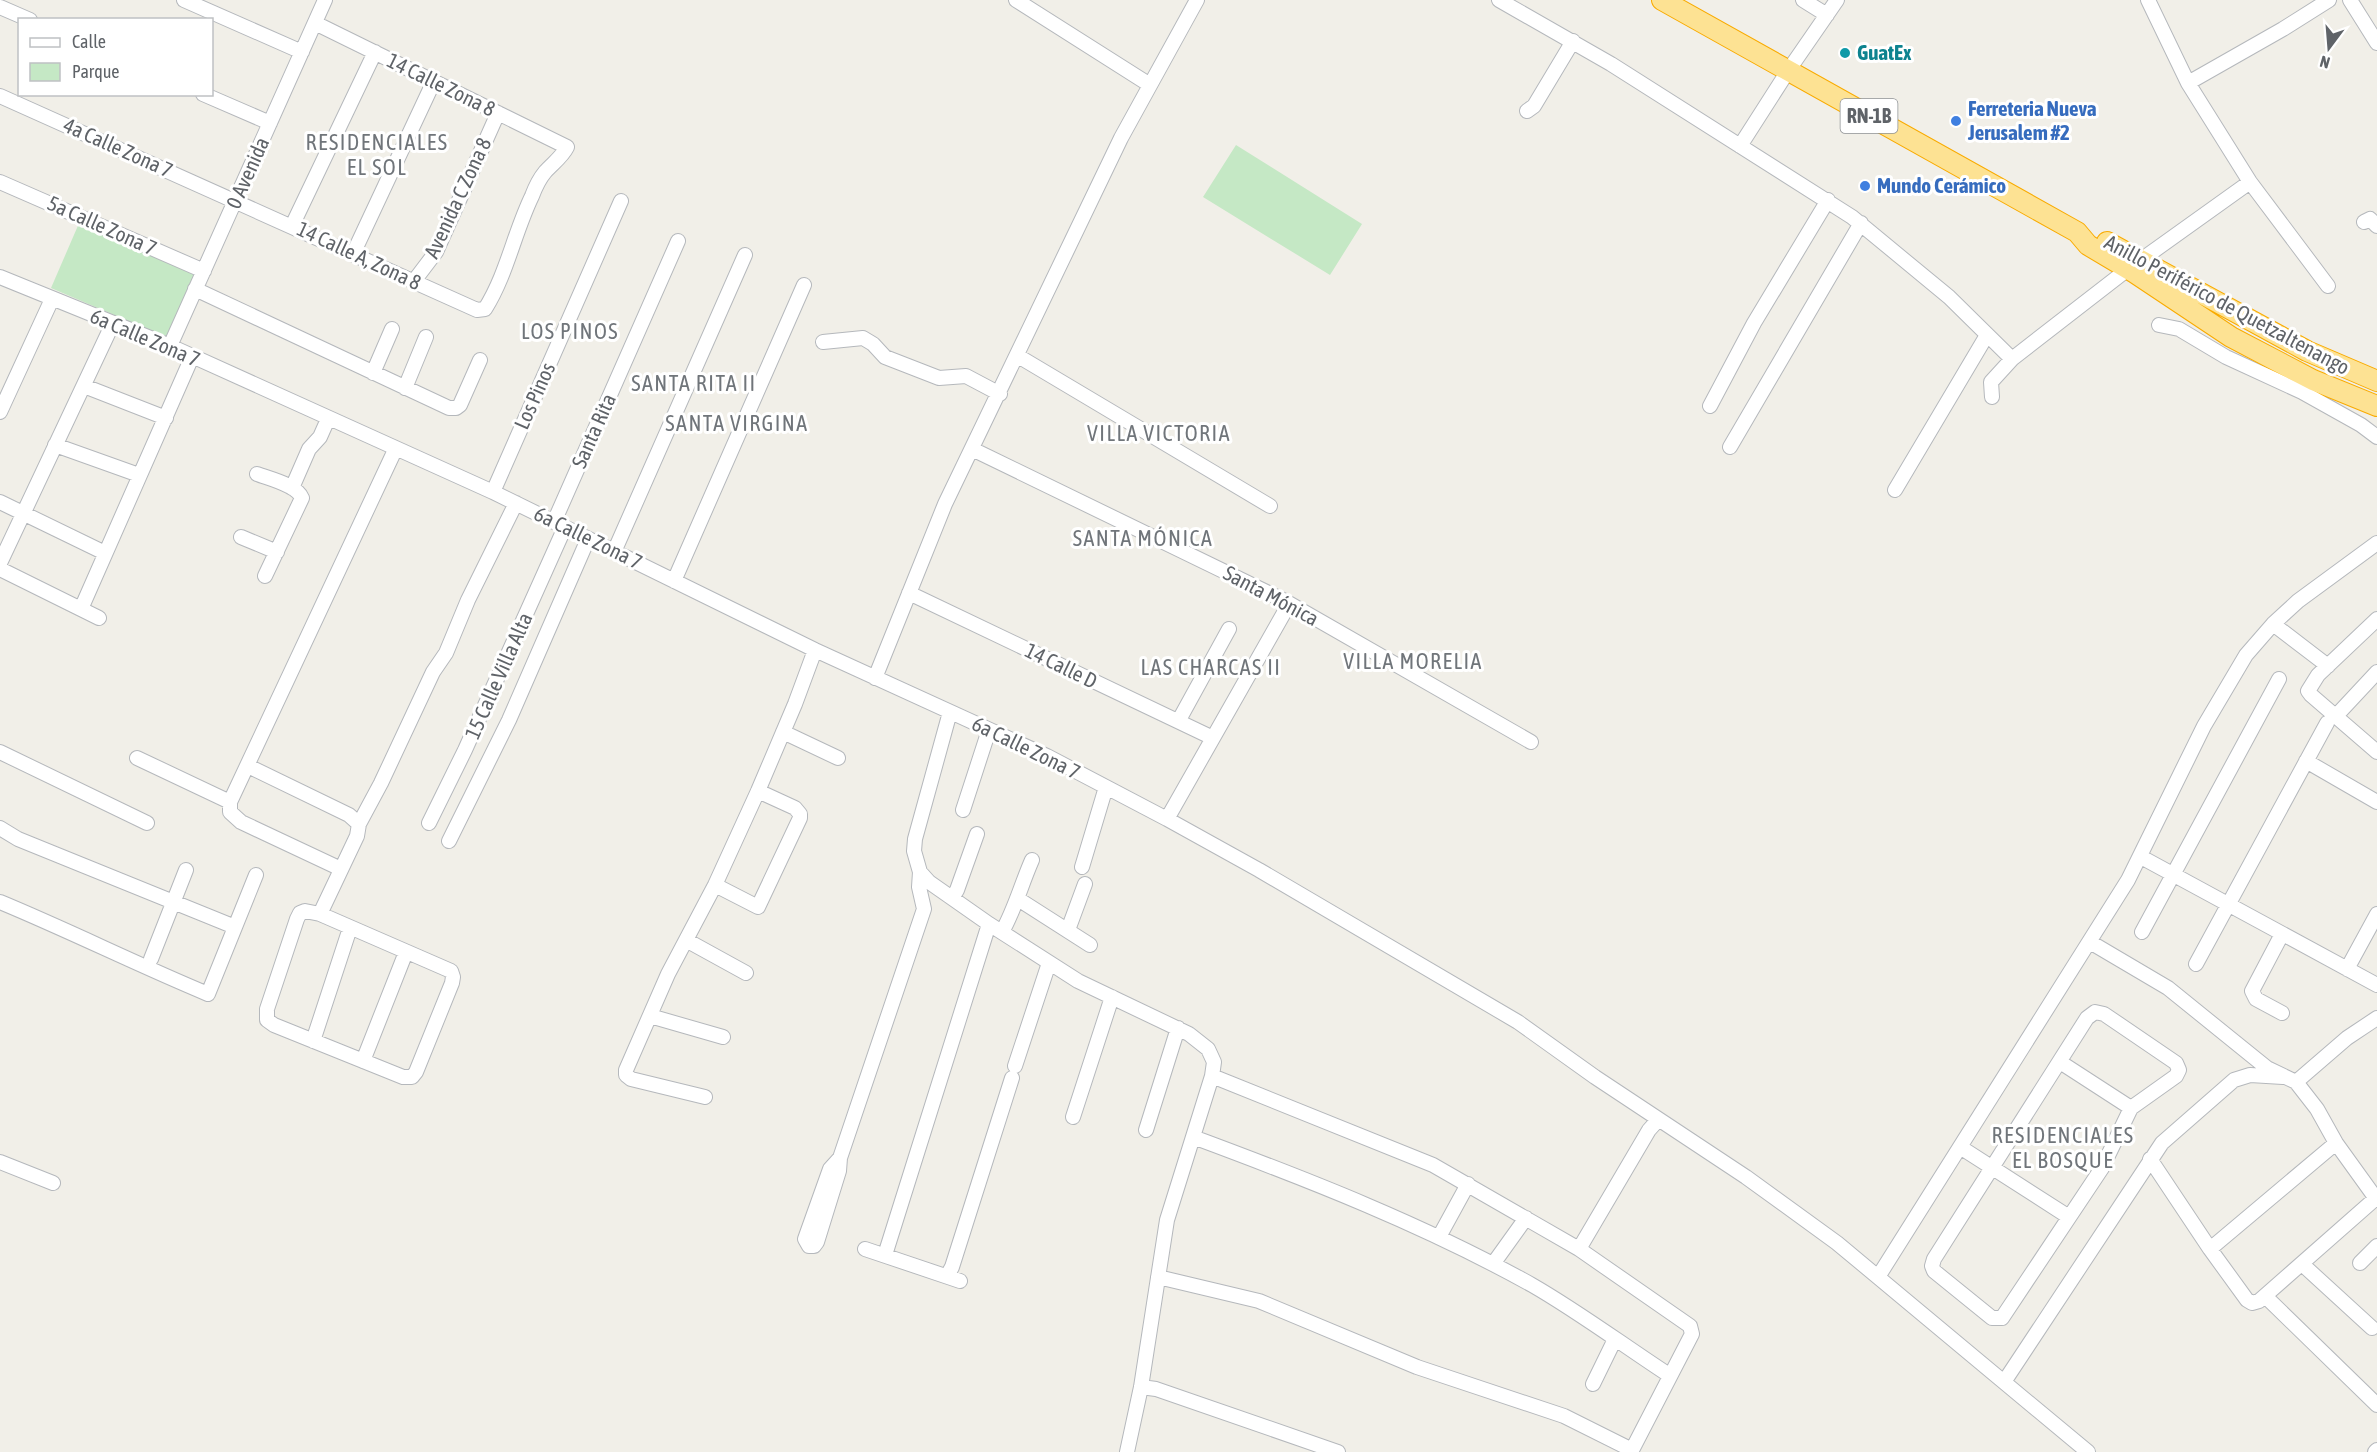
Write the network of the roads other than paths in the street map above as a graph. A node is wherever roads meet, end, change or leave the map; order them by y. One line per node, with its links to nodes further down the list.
1 (184, 0): 19 (street)
2 (325, 0): 16 (street, 0 Avenida)
3 (1016, 0): 24 (street)
4 (1197, 0): 24 (street)
5 (1499, 0): 17 (street)
6 (1662, 0): 12 (highway, Anillo Periférico de Quetzaltenango / RN-1B)
7 (1803, 0): 14 (street)
8 (1837, 0): 14 (street)
9 (2329, 0): 23 (street)
10 (2350, 0): 18 (street)
11 (2154, 2): 23 (street)
12 (1688, 6): 21 (highway, Anillo Periférico de Quetzaltenango / RN-1B)
13 (0, 7): 15 (street)
14 (1827, 15): 21 (street)
15 (25, 18)
16 (315, 23): 19 (street, 0 Avenida); 20 (street, 14 Calle Zona 8)
17 (1573, 41): 27 (street); 30 (street)
18 (2377, 43)
19 (302, 52): 29 (street, 0 Avenida)
20 (378, 54): 22 (street, 14 Calle Zona 8); 37 (street)
21 (1788, 71): 30 (street); 41 (highway, Anillo Periférico de Quetzaltenango / RN-1B)
22 (438, 83): 28 (street, 14 Calle Zona 8); 40 (street)
23 (2188, 83): 32 (street)
24 (1150, 85): 59 (street)
25 (0, 96): 33 (street, 4a Calle Zona 7)
26 (208, 96): 29 (street)
27 (1527, 111)
28 (498, 113): 44 (street, Avenida C Zona 8); 50 (street, 14 Calle Zona 8)
29 (270, 123): 33 (street, 0 Avenida)
30 (1740, 146): 34 (street)
31 (0, 182): 42 (street, 5a Calle Zona 7)
32 (2250, 182): 41 (street); 46 (street)
33 (236, 200): 37 (street, 14 Calle A, Zona 8); 42 (street, 0 Avenida)
34 (1828, 200): 36 (street); 69 (street)
35 (621, 201): 83 (street, Los Pinos)
36 (1861, 223): 55 (street); 76 (street)
37 (296, 228): 40 (street, 14 Calle A, Zona 8)
38 (678, 241): 88 (street, Santa Rita)
39 (745, 255): 93 (street)
40 (357, 256): 44 (street, 14 Calle A, Zona 8)
41 (2135, 265): 49 (highway, Anillo Periférico de Quetzaltenango / RN-1B); 61 (street); 64 (highway, Anillo Periférico de Quetzaltenango / RN-1B)
42 (204, 271): 47 (street, 0 Avenida)
43 (0, 277): 48 (street, 6a Calle Zona 7)
44 (414, 281): 50 (street, 14 Calle A, Zona 8)
45 (804, 285): 98 (street)
46 (2328, 286)
47 (195, 289): 58 (street, 0 Avenida); 63 (street)
48 (52, 300): 51 (street, 6a Calle Zona 7); 71 (street)
49 (2185, 308): 54 (street); 70 (highway, Anillo Periférico de Quetzaltenango / RN-1B)
50 (483, 311)
51 (113, 323): 58 (street, 6a Calle Zona 7); 65 (street)
52 (2159, 325): 54 (street)
53 (392, 329): 63 (street)
54 (2179, 329): 74 (street)
55 (1987, 335): 61 (street); 82 (street)
56 (426, 337): 66 (street)
57 (823, 342): 67 (street)
58 (170, 346): 60 (street, 6a Calle Zona 7)
59 (1018, 356): 67 (street); 86 (street)
60 (192, 357): 72 (street); 73 (street, 6a Calle Zona 7)
61 (2012, 359): 68 (street)
62 (480, 360): 66 (street)
63 (373, 373): 66 (street)
64 (2377, 381)
65 (84, 386): 72 (street); 75 (street)
66 (405, 388)
67 (1000, 394): 77 (street)
68 (1992, 397)
69 (1710, 406)
70 (2377, 406)
71 (0, 412)
72 (166, 418): 80 (street)
73 (328, 419): 78 (street, 6a Calle Zona 7); 81 (street)
74 (2377, 437)
75 (56, 446): 80 (street); 87 (street)
76 (1730, 447)
77 (972, 449): 99 (street); 100 (street, Santa Mónica)
78 (395, 450): 83 (street, 6a Calle Zona 7); 123 (street)
79 (257, 474): 81 (street)
80 (139, 475): 94 (street)
81 (292, 488): 92 (street)
82 (1895, 490)
83 (493, 492): 85 (street, 6a Calle Zona 7)
84 (0, 502): 87 (street)
85 (516, 503): 88 (street, 6a Calle Zona 7); 132 (street)
86 (1270, 506)
87 (24, 514): 94 (street); 95 (street)
88 (560, 525): 90 (street, 6a Calle Zona 7); 131 (street, 15 Calle Villa Alta)
89 (241, 537): 92 (street)
90 (588, 539): 93 (street, 6a Calle Zona 7); 135 (street)
91 (2377, 543): 104 (street)
92 (277, 552): 97 (street)
93 (614, 552): 98 (street, 6a Calle Zona 7)
94 (105, 553): 101 (street)
95 (0, 563)
96 (0, 569): 101 (street)
97 (265, 576)
98 (674, 581): 106 (street, 6a Calle Zona 7)
99 (909, 593): 109 (street); 112 (street, 14 Calle D)
100 (1289, 604): 116 (street); 117 (street, Santa Mónica)
101 (81, 609): 102 (street)
102 (99, 618)
103 (2377, 619): 107 (street)
104 (2273, 624): 107 (street); 136 (street)
105 (1229, 629): 112 (street)
106 (815, 650): 109 (street, 6a Calle Zona 7); 115 (street)
107 (2328, 666): 113 (street)
108 (2377, 672): 113 (street)
109 (874, 678): 111 (street, 6a Calle Zona 7)
110 (2279, 679): 143 (street)
111 (950, 712): 114 (street, 6a Calle Zona 7); 141 (street)
112 (1179, 720): 116 (street, 14 Calle D)
113 (2331, 720): 119 (street); 122 (street)
114 (989, 730): 124 (street, 6a Calle Zona 7); 128 (street)
115 (783, 732): 121 (street); 125 (street)
116 (1214, 738): 129 (street)
117 (1531, 742)
118 (0, 752): 130 (street)
119 (2377, 752)
120 (137, 758): 126 (street)
121 (838, 758)
122 (2306, 760): 127 (street); 150 (street)
123 (248, 766): 126 (street); 132 (street)
124 (1106, 787): 129 (street, 6a Calle Zona 7); 138 (street)
125 (758, 791): 145 (street); 145 (street)
126 (230, 802): 140 (street)
127 (2377, 802)
128 (963, 810)
129 (1167, 819): 184 (street, 6a Calle Zona 7)
130 (147, 823)
131 (429, 823)
132 (359, 824): 140 (street)
133 (0, 828): 149 (street)
134 (977, 834): 146 (street)
135 (449, 841)
136 (2141, 857): 143 (street); 161 (street)
137 (1032, 860): 147 (street)
138 (1082, 867)
139 (186, 870): 149 (street)
140 (341, 870): 151 (street)
141 (920, 872): 146 (street); 189 (street)
142 (256, 875): 154 (street)
143 (2173, 875): 150 (street); 158 (street)
144 (1085, 884): 156 (street)
145 (715, 885): 160 (street)
146 (952, 898): 153 (street)
147 (1018, 899): 156 (street); 157 (street)
148 (0, 902): 154 (street)
149 (173, 903): 154 (street); 164 (street)
150 (2228, 904): 159 (street); 166 (street)
151 (320, 914): 155 (street); 176 (street)
152 (2377, 915): 167 (street)
153 (989, 924): 157 (street); 203 (street)
154 (235, 927)
155 (350, 928): 163 (street); 176 (street)
156 (1068, 930): 162 (street)
157 (1002, 932): 165 (street)
158 (2142, 932)
159 (2283, 934): 167 (street); 171 (street)
160 (686, 940): 168 (street); 172 (street)
161 (2090, 942): 180 (street); 188 (street)
162 (1090, 945)
163 (406, 952): 177 (street); 177 (street)
164 (151, 959)
165 (1049, 963): 170 (street); 207 (street)
166 (2196, 964)
167 (2347, 969): 169 (street)
168 (746, 973)
169 (2377, 985)
170 (1112, 998): 174 (street); 183 (street)
171 (2282, 1013)
172 (650, 1016): 175 (street); 181 (street)
173 (2377, 1018): 180 (street)
174 (1178, 1028): 179 (street); 185 (street)
175 (723, 1037)
176 (313, 1041): 177 (street)
177 (363, 1061)
178 (2060, 1062): 182 (street); 182 (street); 192 (street)
179 (1212, 1076): 186 (street); 194 (street)
180 (2289, 1080): 187 (street); 190 (street)
181 (705, 1097)
182 (2131, 1108): 196 (street)
183 (1073, 1117)
184 (1658, 1120): 201 (street); 209 (street, 6a Calle Zona 7)
185 (1146, 1130)
186 (1193, 1137): 198 (street); 208 (street)
187 (2336, 1143): 195 (street); 202 (street)
188 (1960, 1147): 192 (street); 209 (street)
189 (840, 1158): 189 (street)
190 (2150, 1159): 202 (street); 215 (street)
191 (0, 1162): 193 (street)
192 (1992, 1167): 196 (street); 196 (street)
193 (53, 1183)
194 (1468, 1184): 197 (street); 198 (street)
195 (2376, 1199): 206 (street)
196 (2069, 1217)
197 (1526, 1218): 201 (street); 205 (street)
198 (1438, 1237): 205 (street)
199 (2377, 1246): 204 (street)
200 (865, 1249): 203 (street)
201 (1579, 1249): 214 (street)
202 (2210, 1249): 211 (street)
203 (885, 1255): 207 (street)
204 (2360, 1263)
205 (1493, 1264): 213 (street)
206 (2302, 1264): 211 (street); 212 (street)
207 (947, 1276): 210 (street)
208 (1158, 1277): 217 (street); 219 (street)
209 (1878, 1277): 215 (street, 6a Calle Zona 7)
210 (960, 1281)
211 (2265, 1296): 218 (street)
212 (2372, 1328)
213 (1615, 1340): 214 (street); 216 (street)
214 (1669, 1375): 219 (street)
215 (2004, 1382): 222 (street, 6a Calle Zona 7)
216 (1593, 1384)
217 (1141, 1387): 220 (street); 221 (street)
218 (2377, 1405)
219 (1632, 1451)
220 (1127, 1452)
221 (1338, 1452)
222 (2088, 1452)

